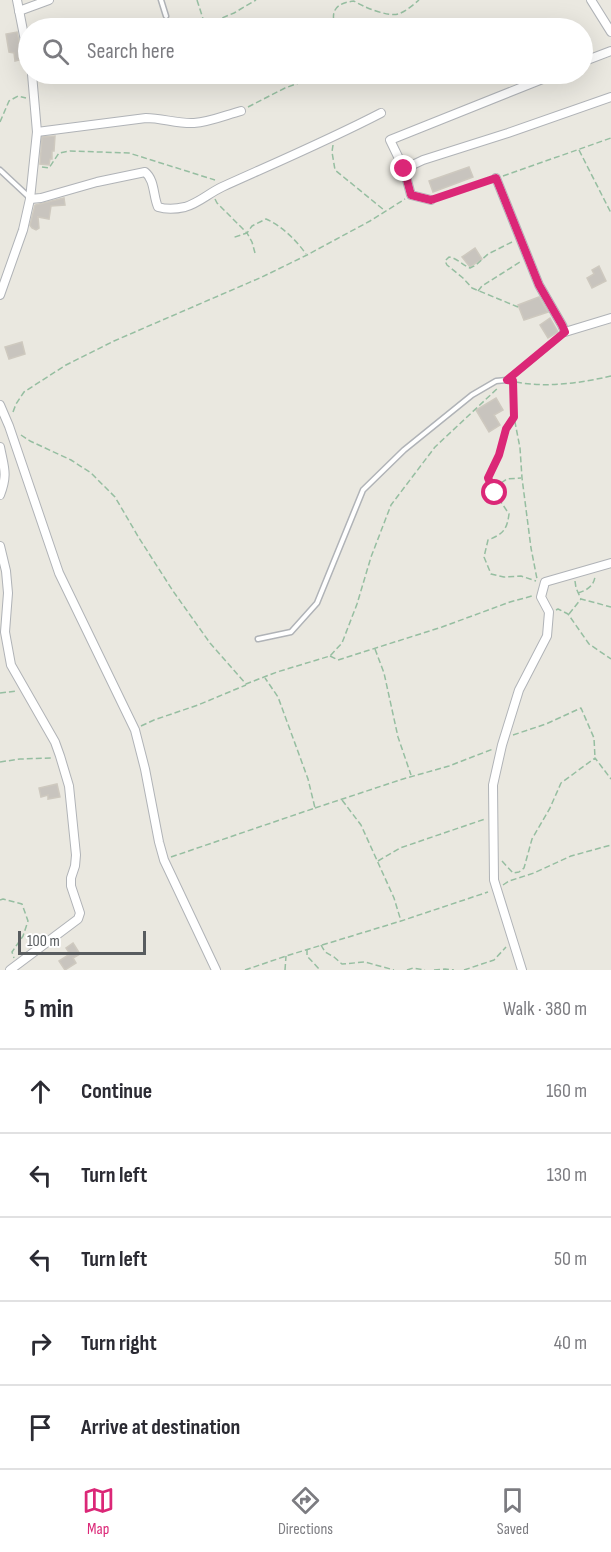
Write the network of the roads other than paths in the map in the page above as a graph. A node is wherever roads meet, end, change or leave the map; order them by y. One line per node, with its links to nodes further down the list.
1 (17, 0): 5 (street)
2 (49, 0): 5 (street)
3 (161, 0): 6 (lane)
4 (591, 0): 8 (street)
5 (19, 11): 7 (street)
6 (166, 16)
7 (20, 18)
8 (611, 32)
9 (611, 51): 10 (street)
10 (593, 58)
11 (34, 84): 16 (street)
12 (530, 84): 17 (street)
13 (611, 97): 17 (street)
14 (241, 111): 16 (street)
15 (381, 113): 20 (street)
16 (37, 132): 20 (street)
17 (404, 169): 21 (street)
18 (0, 170): 20 (lane)
19 (496, 178): 24 (street)
20 (30, 199): 22 (street)
21 (431, 200)
22 (0, 295)
23 (611, 318): 24 (street)
24 (565, 332): 30 (lane)
25 (0, 405): 32 (street)
26 (0, 447): 27 (street)
27 (0, 495)
28 (0, 546): 31 (street)
29 (611, 563): 33 (street)
30 (258, 639)
31 (13, 967)
32 (216, 970)
33 (522, 970)

